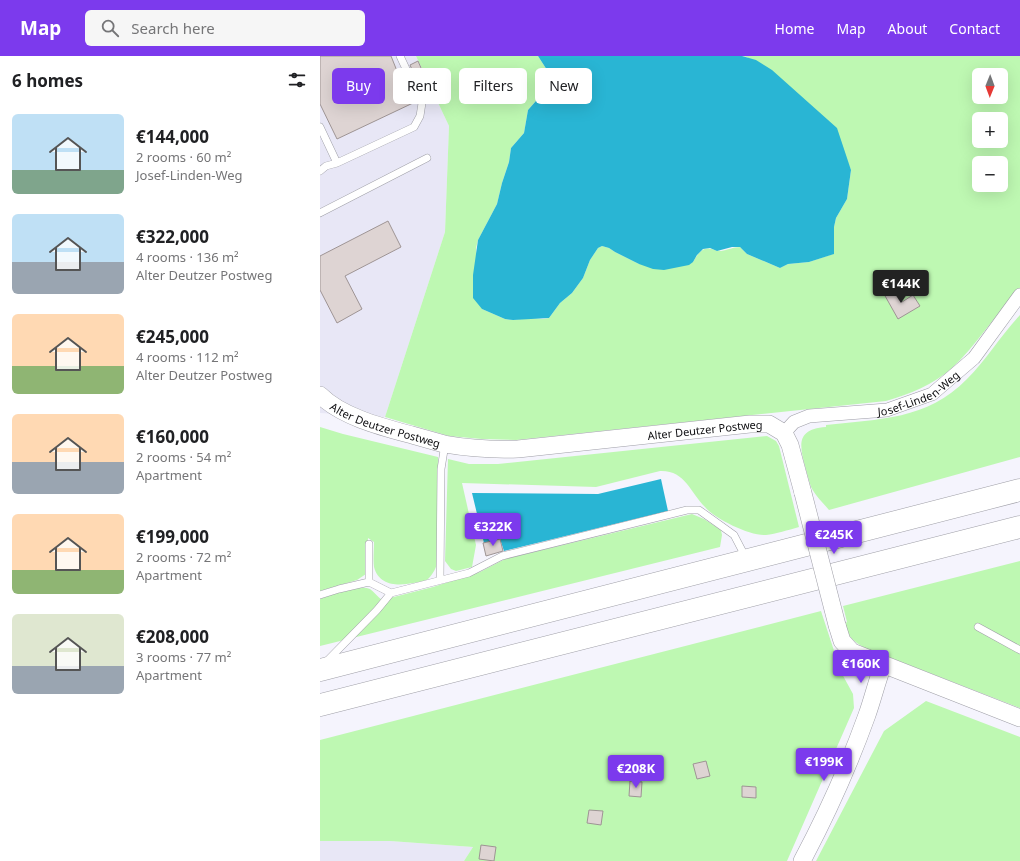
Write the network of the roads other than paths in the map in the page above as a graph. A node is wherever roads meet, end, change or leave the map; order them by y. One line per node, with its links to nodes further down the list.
1 (400, 56): 4 (lane)
2 (320, 127): 4 (lane)
3 (427, 158): 6 (lane)
4 (337, 163): 5 (lane)
5 (320, 171)
6 (320, 213)
7 (1020, 295): 9 (street, Josef-Linden-Weg)
8 (320, 395): 10 (street, Alter Deutzer Postweg)
9 (784, 433): 10 (street, Alter Deutzer Postweg); 21 (street, bridge)
10 (445, 444): 15 (lane)
11 (1020, 490): 14 (highway)
12 (1020, 527): 23 (highway)
13 (369, 544): 16 (lane)
14 (748, 560): 15 (lane); 22 (highway)
15 (440, 580): 17 (lane)
16 (369, 582): 17 (lane); 18 (lane)
17 (391, 593): 22 (lane)
18 (320, 595)
19 (978, 627): 20 (lane)
20 (1020, 650)
21 (883, 665): 24 (street); 25 (street)
22 (320, 669)
23 (320, 705)
24 (1020, 718)
25 (802, 861)

